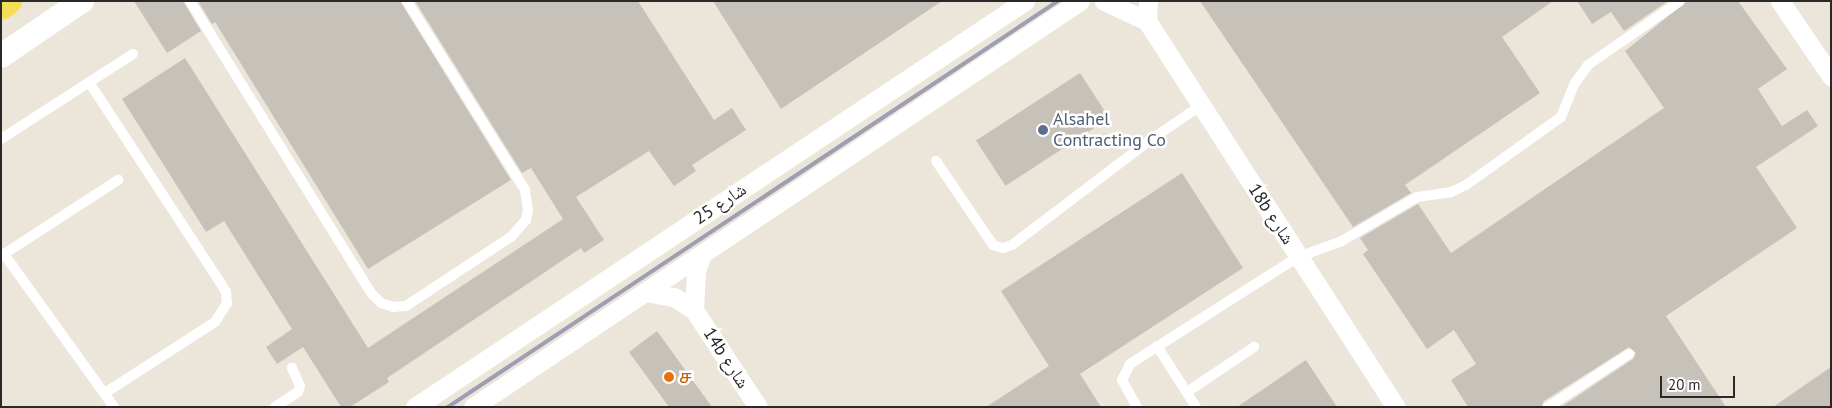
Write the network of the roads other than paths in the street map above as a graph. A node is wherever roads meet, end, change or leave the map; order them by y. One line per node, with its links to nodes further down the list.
1 (8, 1): 11 (main road)
2 (82, 1): 14 (street)
3 (190, 1): 4 (lane)
4 (407, 1)
5 (1025, 1): 34 (street, شارع 25)
6 (1080, 1): 21 (street, شارع 25)
7 (1104, 1): 12 (street)
8 (1148, 1): 12 (street)
9 (1680, 1): 23 (lane)
10 (1780, 1): 15 (street)
11 (1, 6)
12 (1148, 21): 17 (street, 18b شارع)
13 (133, 54): 16 (lane)
14 (1, 56)
15 (1831, 76)
16 (89, 82): 18 (lane); 31 (lane)
17 (1200, 106): 19 (lane); 23 (street, 18b شارع)
18 (1, 139)
19 (936, 162)
20 (118, 180): 22 (lane)
21 (702, 254): 24 (street, شارع 25); 25 (street, 14b شارع)
22 (3, 255): 31 (lane)
23 (1298, 257): 26 (lane); 39 (street, 18b شارع)
24 (645, 292): 25 (street, 14b شارع); 35 (street, شارع 25)
25 (694, 310): 36 (street, 14b شارع)
26 (1158, 346): 30 (lane); 37 (lane)
27 (1254, 347): 30 (lane)
28 (1629, 354): 40 (lane)
29 (292, 368): 33 (lane)
30 (1187, 392): 38 (lane)
31 (105, 393): 32 (lane)
32 (114, 407)
33 (275, 407)
34 (414, 407)
35 (473, 407)
36 (758, 407)
37 (1137, 407)
38 (1196, 407)
39 (1396, 407)
40 (1548, 407)

